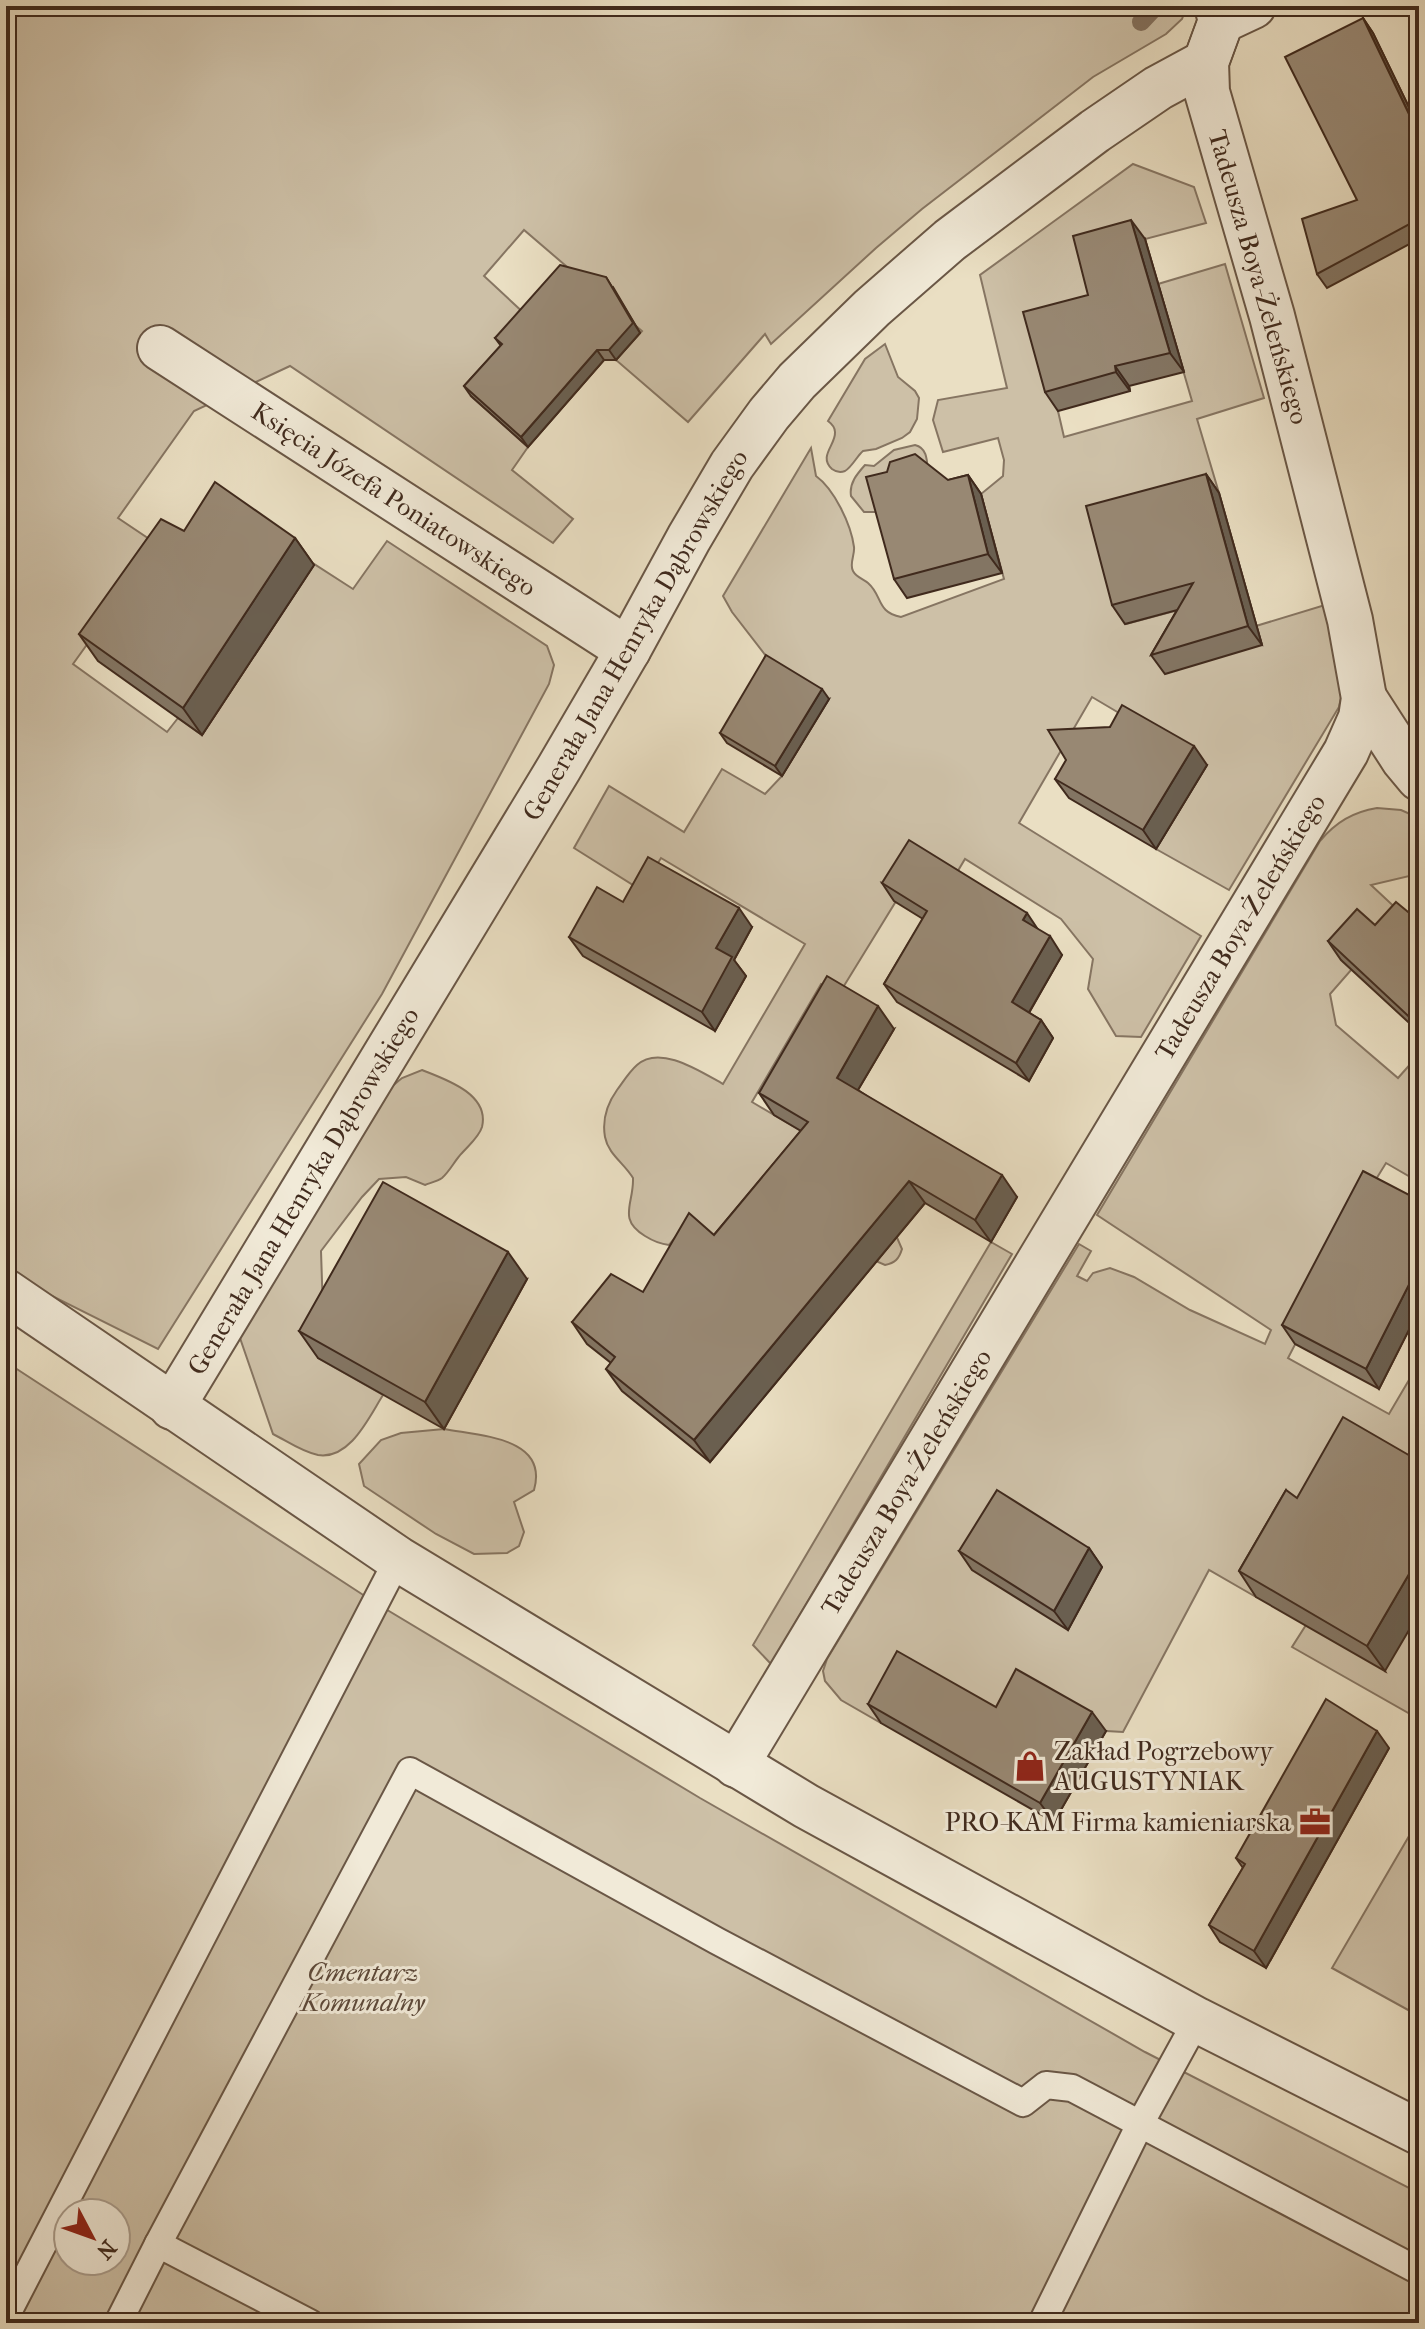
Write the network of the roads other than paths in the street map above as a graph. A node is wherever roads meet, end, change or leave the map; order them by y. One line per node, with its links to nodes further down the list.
1 (1230, 11): 2 (street)
2 (1206, 62): 4 (street, Generała Jana Henryka Dąbrowskiego); 5 (street, Tadeusza Boya-Żeleńskiego)
3 (160, 348): 4 (street, Księcia Józefa Poniatowskiego)
4 (628, 650): 8 (street, Generała Jana Henryka Dąbrowskiego)
5 (1364, 698): 6 (street); 10 (street, Tadeusza Boya-Żeleńskiego)
6 (1419, 778)
7 (6, 1292): 8 (street)
8 (172, 1407): 9 (street)
9 (398, 1559): 10 (street); 16 (lane)
10 (736, 1765): 11 (street)
11 (1197, 2020): 12 (lane); 13 (street)
12 (1140, 2124): 14 (lane); 15 (lane); 19 (lane)
13 (1419, 2132)
14 (158, 2244): 17 (lane); 18 (lane)
15 (1419, 2271)
16 (6, 2316)
17 (118, 2323)
18 (310, 2323)
19 (1042, 2323)

